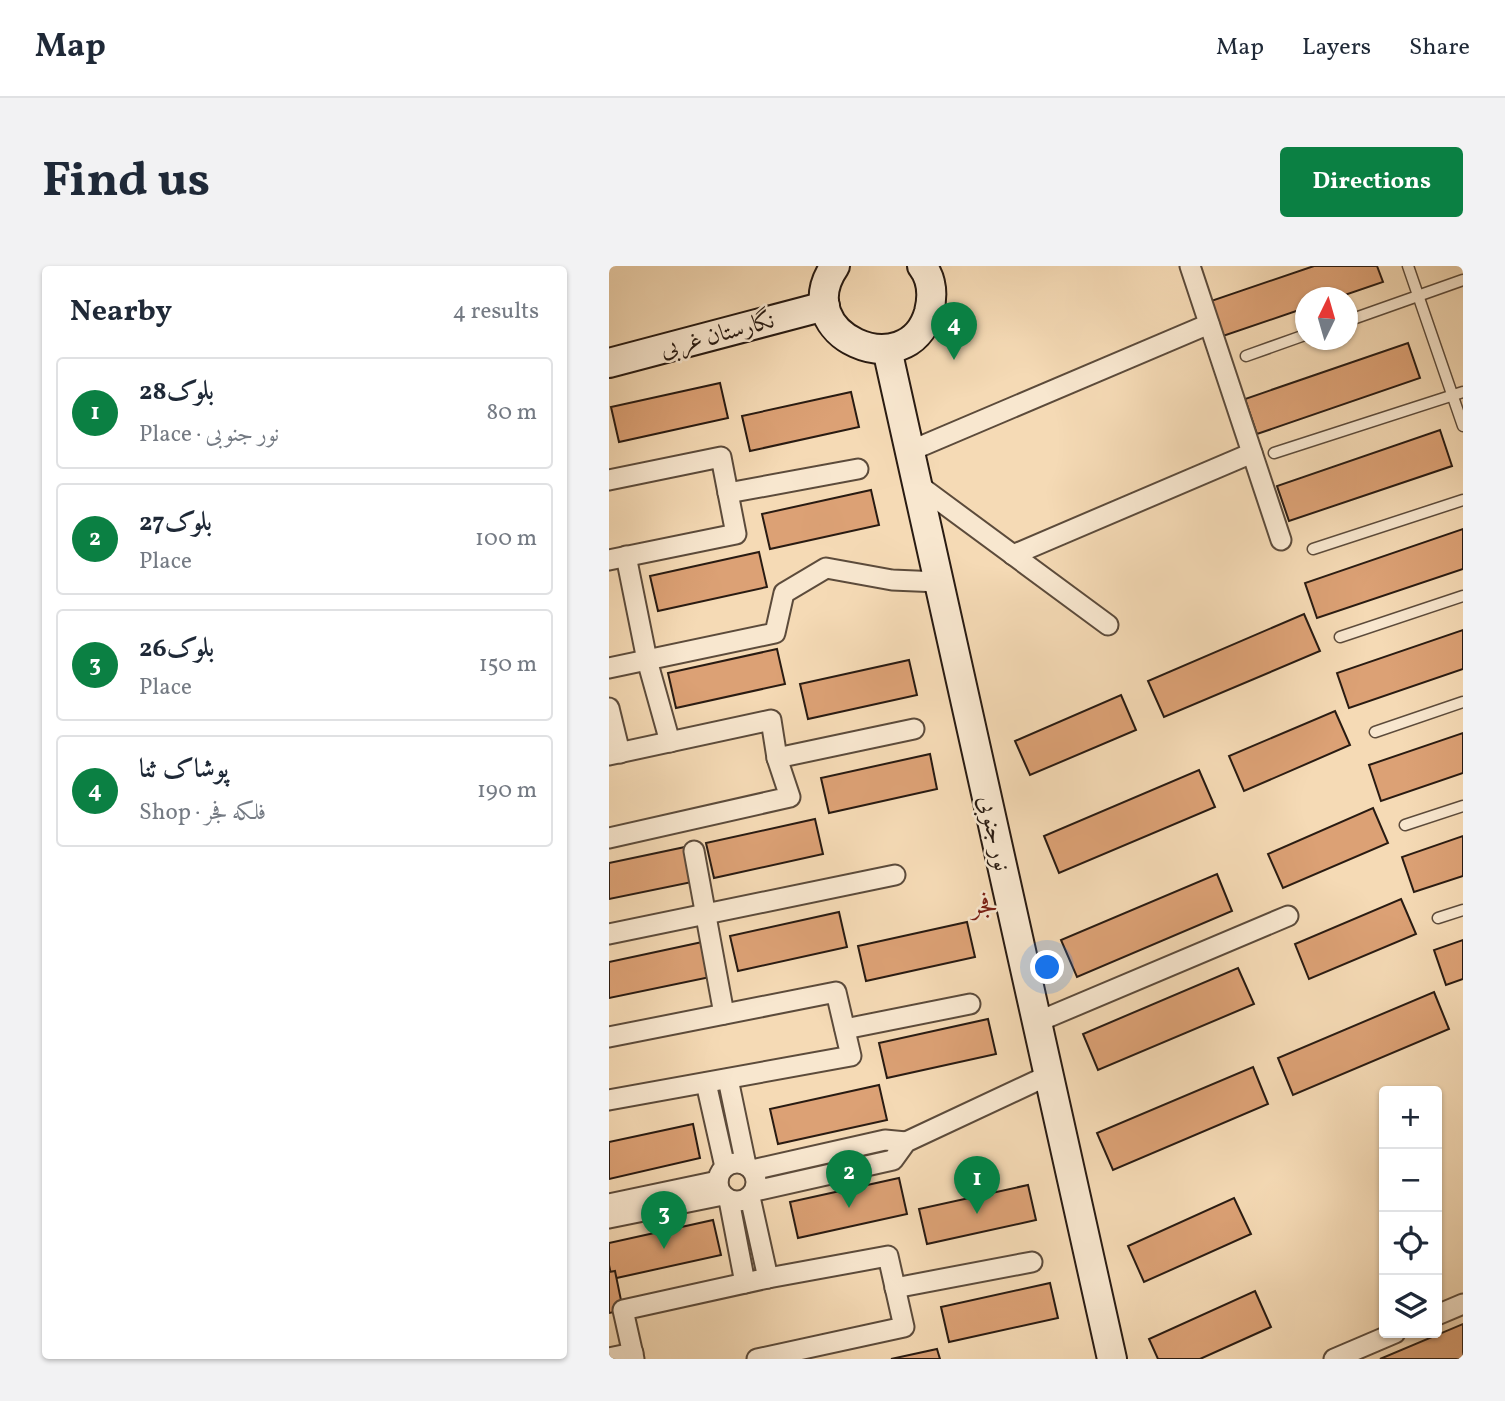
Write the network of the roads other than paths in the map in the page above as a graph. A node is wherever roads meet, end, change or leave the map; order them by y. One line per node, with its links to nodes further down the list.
1 (835, 266): 7 (main road)
2 (922, 266): 11 (main road)
3 (1190, 266): 9 (street)
4 (1408, 266): 6 (lane)
5 (1463, 280): 6 (lane)
6 (1417, 297): 8 (lane); 15 (lane)
7 (825, 306): 11 (main road); 13 (main road, نگارستان غربی)
8 (1358, 317)
9 (1209, 324): 17 (street); 18 (street)
10 (1295, 339): 12 (lane)
11 (887, 349): 17 (main road, نور جنوبی)
12 (1246, 356)
13 (609, 363)
14 (1463, 392): 15 (lane)
15 (1452, 396): 16 (lane); 19 (lane)
16 (1463, 426)
17 (910, 451): 22 (main road, نور جنوبی)
18 (1252, 453): 25 (street); 27 (street)
19 (1274, 453)
20 (859, 469): 23 (street)
21 (609, 480): 23 (street)
22 (917, 484): 27 (street); 29 (main road, نور جنوبی)
23 (728, 493): 28 (street)
24 (1463, 500): 26 (lane)
25 (1281, 540)
26 (1314, 549)
27 (1013, 555): 31 (street)
28 (617, 558): 33 (street)
29 (939, 582): 33 (street); 54 (main road, نور جنوبی)
30 (1463, 596): 32 (lane)
31 (1108, 625)
32 (1340, 637)
33 (647, 660): 34 (street); 39 (street)
34 (609, 668)
35 (1463, 702): 38 (lane)
36 (609, 708): 40 (street)
37 (914, 729): 41 (street)
38 (1375, 732)
39 (670, 742): 40 (street); 41 (street)
40 (614, 754)
41 (776, 758): 44 (street)
42 (1463, 806): 43 (lane)
43 (1405, 825)
44 (609, 838)
45 (694, 851): 48 (street)
46 (895, 875): 48 (street)
47 (1463, 910): 50 (lane)
48 (706, 915): 51 (street); 53 (street)
49 (1288, 915): 54 (street)
50 (1438, 918)
51 (609, 934)
52 (970, 1004): 55 (street)
53 (724, 1014): 55 (street); 56 (street)
54 (1037, 1022): 57 (main road, نور جنوبی)
55 (845, 1029): 58 (street)
56 (609, 1037)
57 (1049, 1075): 61 (street); 78 (main road, نور جنوبی)
58 (728, 1079): 59 (street); 62 (street)
59 (706, 1083): 60 (street); 63 (street)
60 (609, 1100)
61 (906, 1142): 62 (street); 64 (street)
62 (749, 1168): 63 (street); 64 (street)
63 (724, 1186): 64 (street); 65 (street); 66 (street); 69 (street)
64 (753, 1194): 68 (street)
65 (609, 1204)
66 (609, 1218)
67 (1033, 1262): 70 (street)
68 (768, 1278): 69 (street); 70 (street)
69 (745, 1283): 75 (street)
70 (895, 1287): 74 (street)
71 (1463, 1304): 72 (street)
72 (1442, 1313)
73 (1383, 1338): 79 (street)
74 (807, 1354): 77 (street)
75 (634, 1356): 76 (street)
76 (609, 1358)
77 (757, 1359)
78 (1112, 1359)
79 (1333, 1359)

